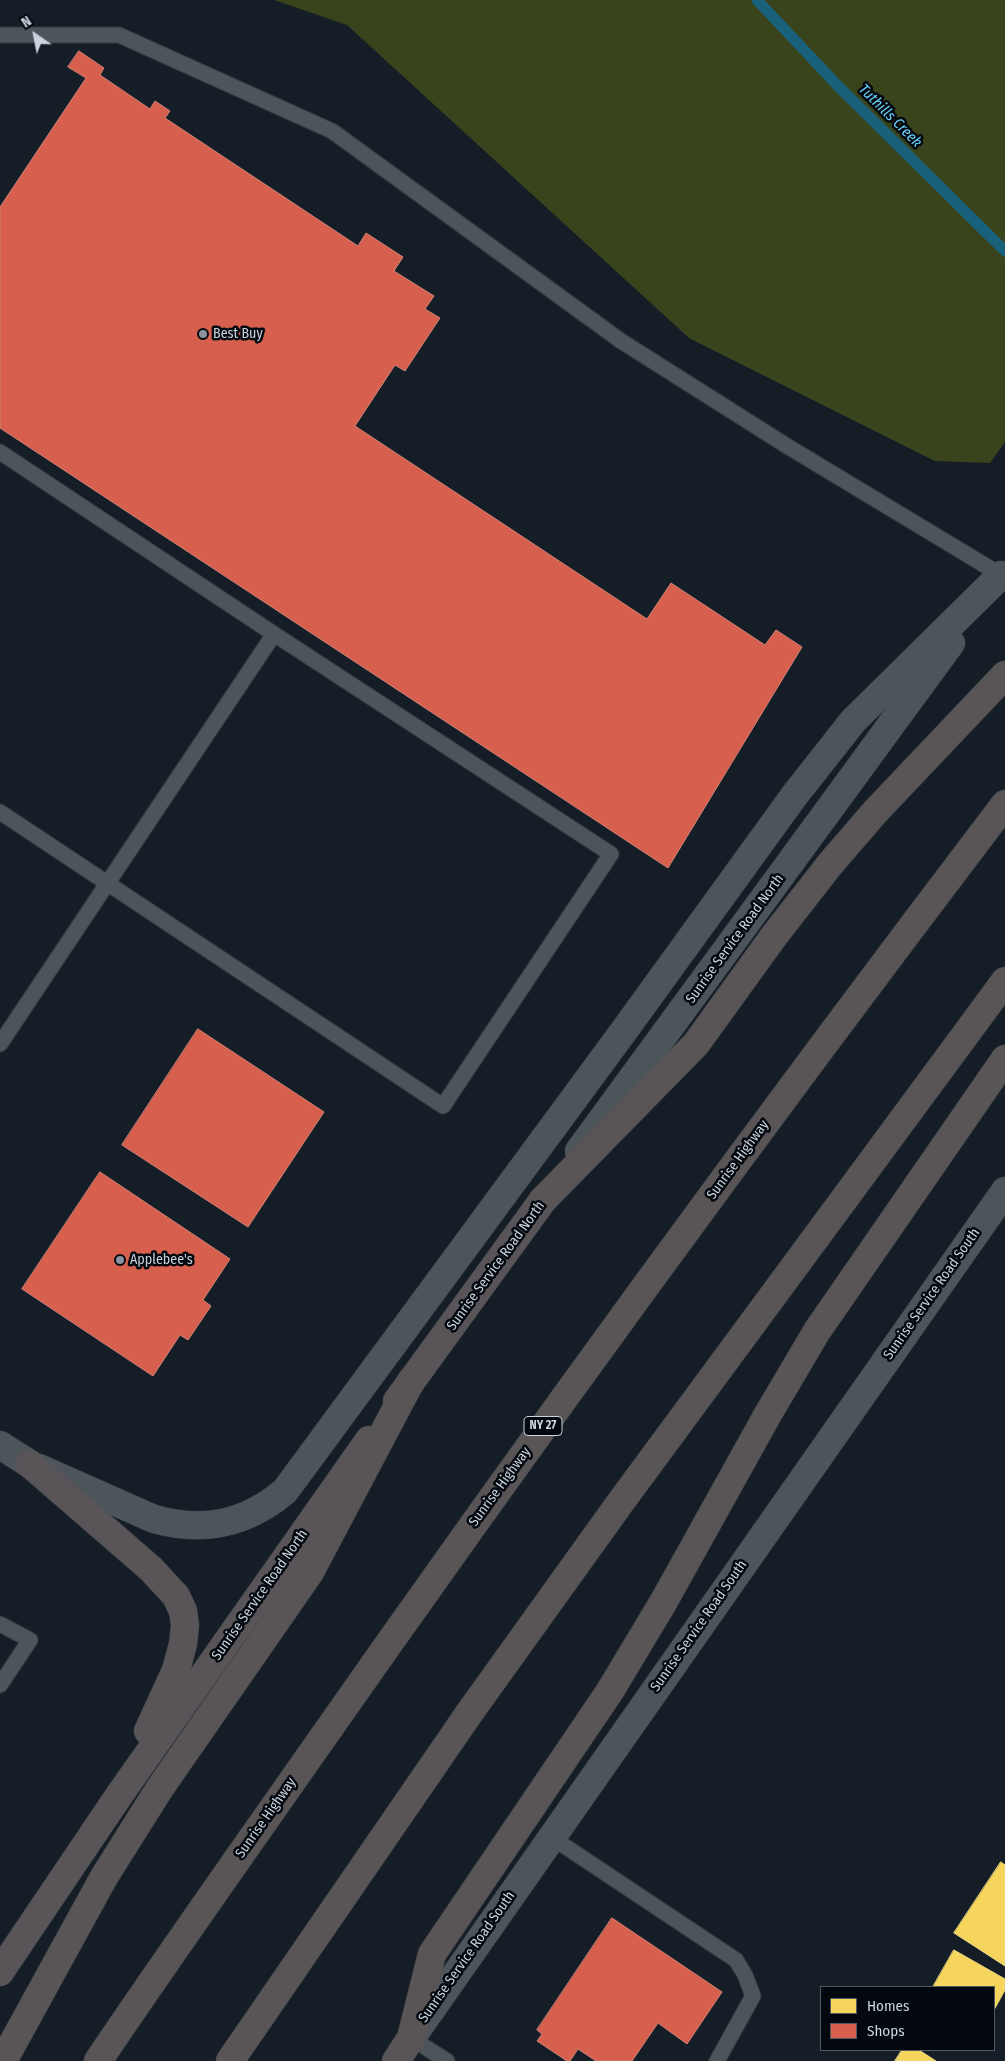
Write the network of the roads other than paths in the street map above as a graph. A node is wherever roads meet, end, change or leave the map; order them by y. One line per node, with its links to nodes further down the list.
1 (0, 34): 3 (lane)
2 (0, 452): 4 (lane)
3 (1003, 572): 13 (main road, Sunrise Service Road North); 16 (main road)
4 (274, 634): 8 (lane); 8 (lane)
5 (1005, 675): 13 (highway)
6 (1005, 804): 24 (highway, Sunrise Highway / NY 27)
7 (0, 812): 8 (lane)
8 (108, 883): 10 (lane)
9 (1005, 981): 25 (highway)
10 (0, 1044)
11 (1005, 1059): 22 (highway)
12 (1005, 1191): 20 (main road, Sunrise Service Road South)
13 (543, 1200): 14 (highway, Sunrise Service Road North)
14 (411, 1381): 19 (highway, Sunrise Service Road North); 23 (highway)
15 (0, 1444): 16 (main road)
16 (30, 1464): 19 (highway)
17 (0, 1624): 18 (lane)
18 (0, 1685)
19 (120, 1794): 21 (highway, Sunrise Service Road North)
20 (551, 1837): 22 (main road, Sunrise Service Road South); 28 (lane)
21 (0, 1972)
22 (411, 2038): 26 (highway, Sunrise Service Road South); 27 (lane)
23 (2, 2061)
24 (98, 2061)
25 (230, 2061)
26 (396, 2061)
27 (447, 2061)
28 (717, 2061)

